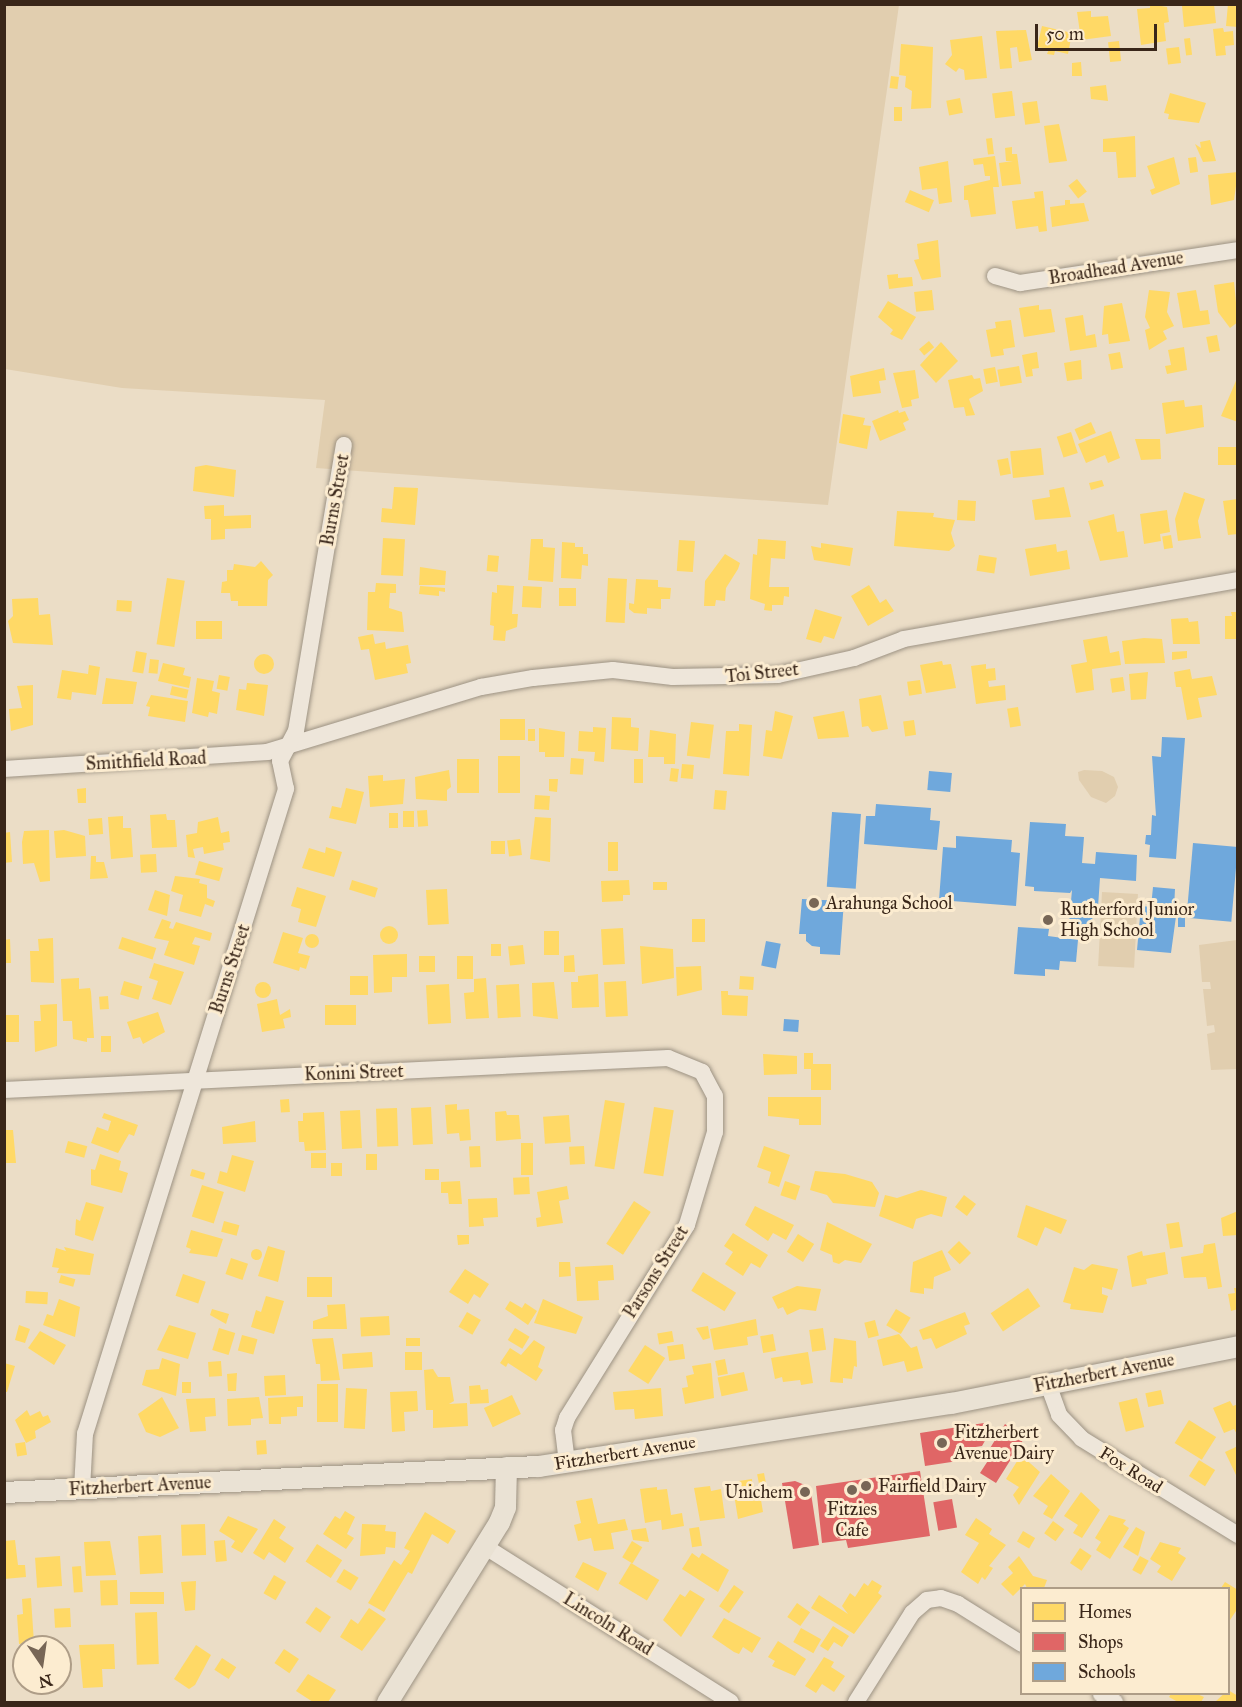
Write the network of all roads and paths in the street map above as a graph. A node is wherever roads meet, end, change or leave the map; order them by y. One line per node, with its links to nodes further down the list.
1 (1238, 250): 2 (street, Broadhead Avenue)
2 (995, 276)
3 (344, 445): 5 (street, Burns Street)
4 (1238, 580): 5 (street, Toi Street)
5 (287, 747): 6 (street, Smithfield Road); 8 (street, Burns Street)
6 (4, 769)
7 (702, 1072): 8 (street, Konini Street); 12 (street, Parsons Street)
8 (194, 1080): 9 (street, Konini Street); 14 (street, Burns Street)
9 (4, 1090)
10 (1238, 1346): 11 (main road, Fitzherbert Avenue)
11 (1048, 1384): 12 (main road, Fitzherbert Avenue); 16 (street, Fox Road)
12 (567, 1461): 13 (main road, Fitzherbert Avenue)
13 (506, 1467): 14 (main road, Fitzherbert Avenue); 17 (main road)
14 (82, 1489): 15 (main road, Fitzherbert Avenue)
15 (4, 1492)
16 (1238, 1535)
17 (484, 1546): 19 (main road); 20 (street, Lincoln Road)
18 (1020, 1643): 21 (street)
19 (387, 1702)
20 (731, 1702)
21 (856, 1702)

